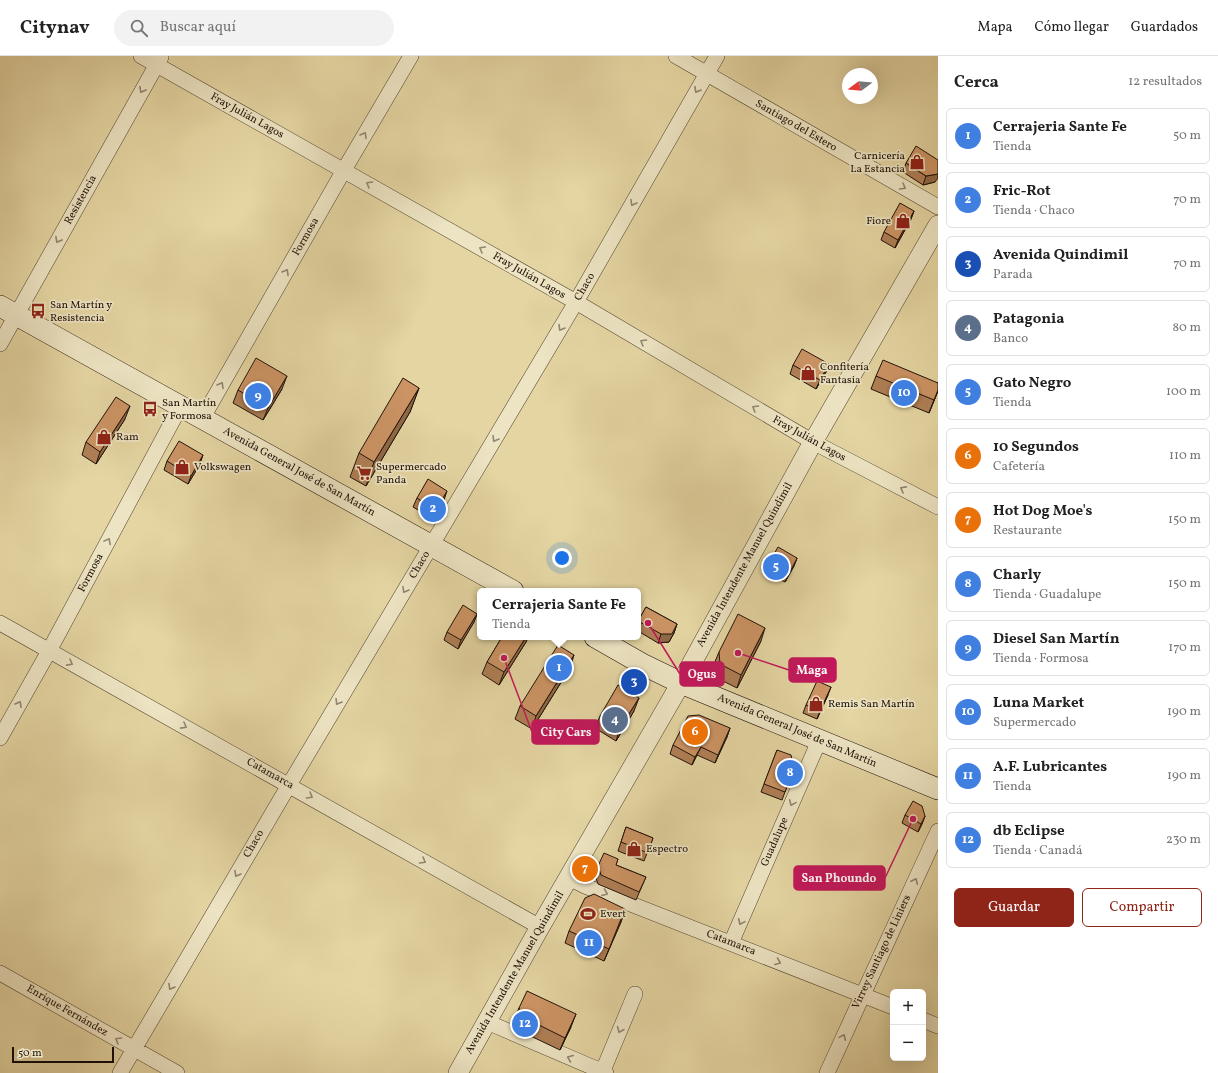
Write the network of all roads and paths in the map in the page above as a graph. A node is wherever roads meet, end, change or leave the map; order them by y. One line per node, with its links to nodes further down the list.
1 (141, 56): 5 (street, Fray Julián Lagos)
2 (411, 56): 7 (street, Formosa, one-way to 2)
3 (676, 56): 6 (street, Santiago del Estero)
4 (717, 56): 6 (street, Chaco)
5 (159, 60): 7 (street, Fray Julián Lagos); 11 (street, Resistencia, one-way to 11)
6 (707, 74): 8 (street, Santiago del Estero, one-way to 8); 10 (street, Chaco, one-way to 10)
7 (344, 170): 10 (street, Fray Julián Lagos, one-way to 7); 14 (street, Formosa, one-way to 7)
8 (938, 207)
9 (936, 234): 15 (street, Avenida Intendente Manuel Quindimil)
10 (576, 302): 15 (street, Fray Julián Lagos, one-way to 10); 17 (street, Chaco, one-way to 17)
11 (8, 311): 12 (street, Resistencia); 13 (main road, Avenida General José de San Martín)
12 (0, 344)
13 (180, 407): 14 (main road, Avenida General José de San Martín); 21 (street, Formosa, one-way to 13)
14 (202, 419): 17 (main road, Avenida General José de San Martín)
15 (813, 442): 16 (street, Fray Julián Lagos, one-way to 15); 22 (street, Avenida Intendente Manuel Quindimil)
16 (938, 508)
17 (432, 545): 18 (main road, Avenida General José de San Martín); 25 (street, Chaco, one-way to 25)
18 (508, 588)
19 (0, 623): 21 (street, Catamarca)
20 (600, 640): 22 (main road, Avenida General José de San Martín)
21 (49, 651): 23 (street, Formosa, one-way to 21); 25 (street, Catamarca, one-way to 25)
22 (680, 683): 24 (main road, Avenida General José de San Martín); 28 (street, Avenida Intendente Manuel Quindimil)
23 (0, 738)
24 (819, 741): 26 (main road, Avenida General José de San Martín); 30 (street, Guadalupe, one-way to 30)
25 (289, 785): 29 (street, Catamarca, one-way to 29); 38 (street, Chaco, one-way to 38)
26 (938, 789)
27 (938, 831): 33 (street, Virrey Santiago de Liniers, one-way to 27)
28 (569, 878): 29 (street, Avenida Intendente Manuel Quindimil); 30 (street, Catamarca, one-way to 30)
29 (540, 927): 36 (street, Avenida Intendente Manuel Quindimil)
30 (731, 943): 33 (street, Catamarca, one-way to 33)
31 (0, 972): 38 (street, Enrique Fernández, one-way to 31)
32 (635, 994): 39 (street, one-way to 39)
33 (862, 995): 34 (street, Catamarca); 43 (street, Virrey Santiago de Liniers, one-way to 33)
34 (890, 1007)
35 (926, 1021): 37 (street)
36 (487, 1022): 39 (street, one-way to 36); 42 (street, Avenida Intendente Manuel Quindimil)
37 (938, 1026)
38 (134, 1049): 40 (street, Chaco); 41 (street, Enrique Fernández)
39 (604, 1072)
40 (120, 1073)
41 (177, 1073)
42 (458, 1073)
43 (827, 1073)

